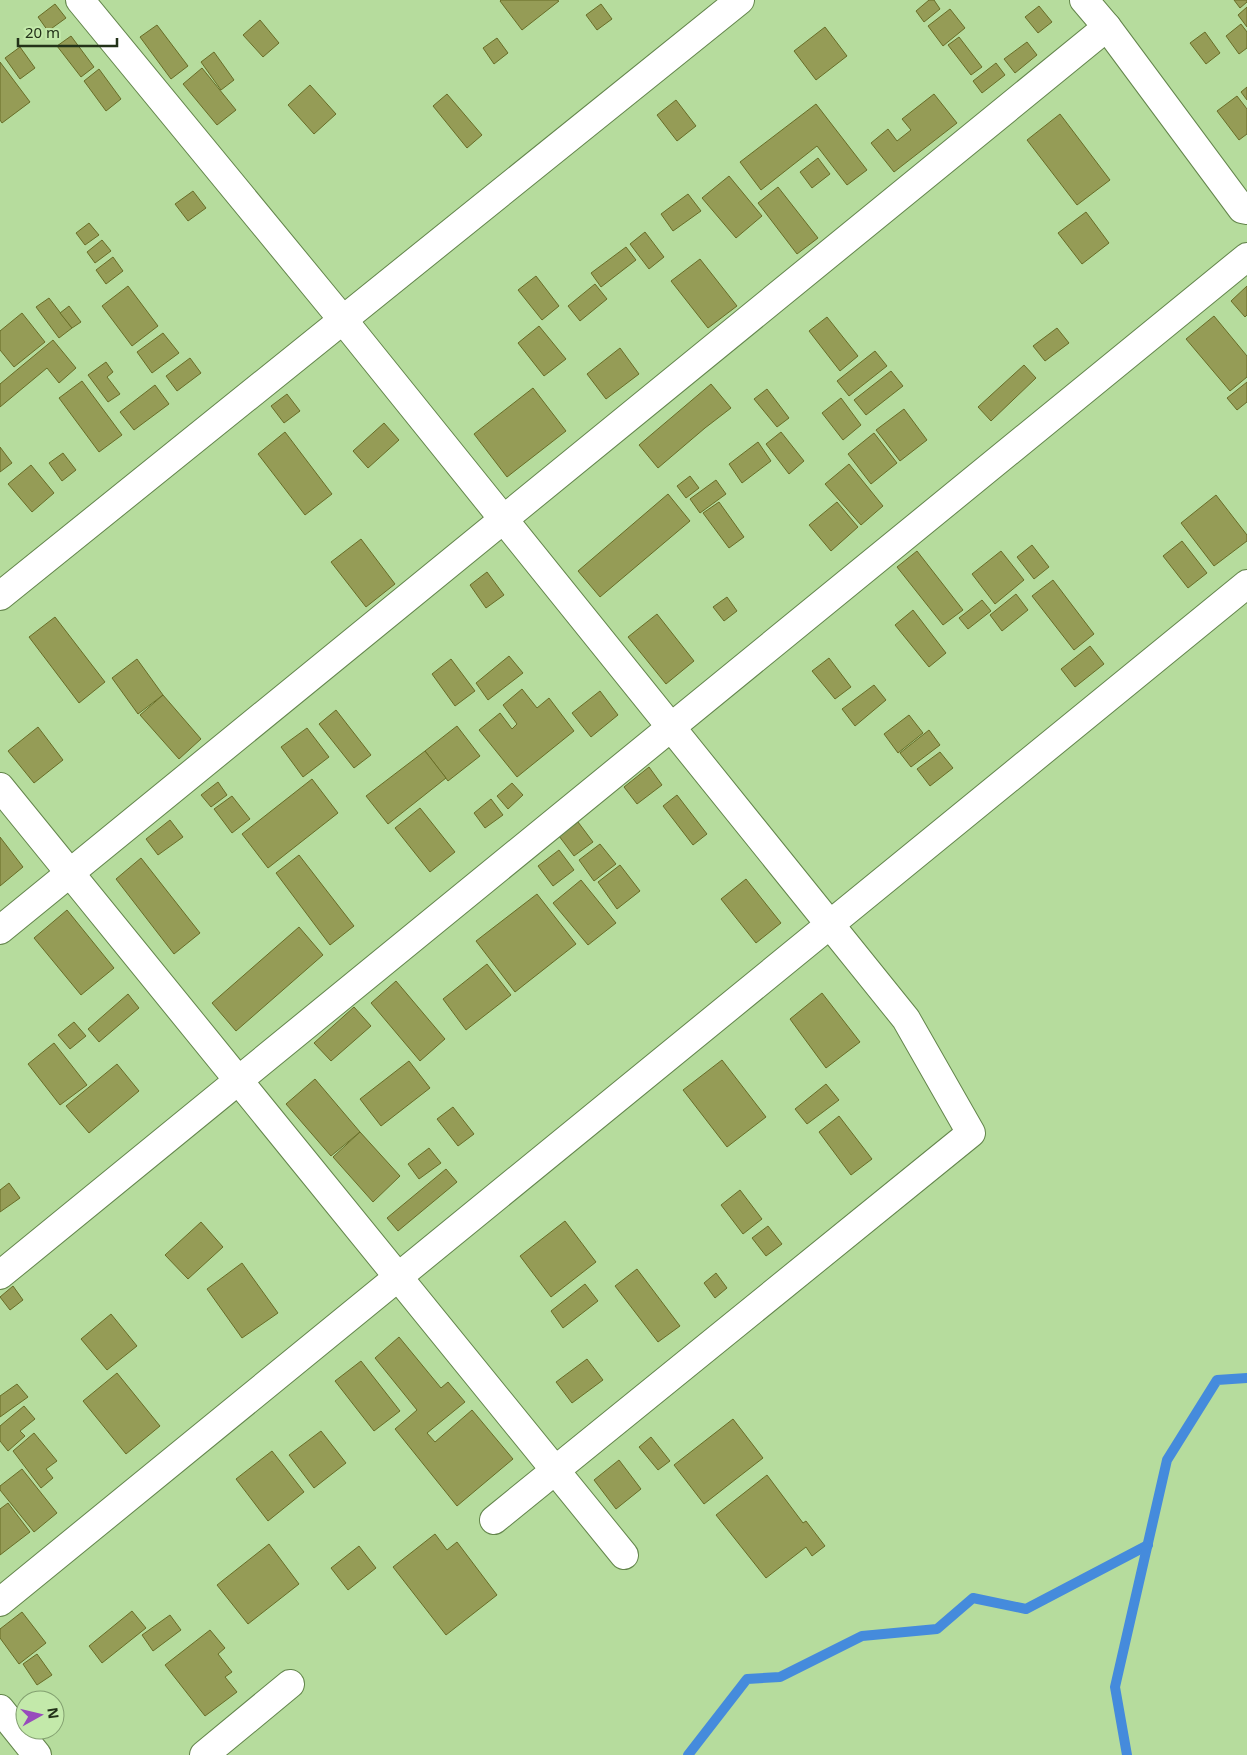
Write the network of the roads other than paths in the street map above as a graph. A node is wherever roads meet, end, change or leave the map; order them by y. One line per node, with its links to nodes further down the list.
1 (80, 0): 7 (street)
2 (740, 0): 7 (street)
3 (1084, 0): 4 (street)
4 (1107, 28): 5 (street); 8 (street)
5 (1245, 208)
6 (1247, 257): 11 (street)
7 (343, 320): 8 (street); 10 (street)
8 (504, 519): 11 (street); 13 (street)
9 (1247, 584): 14 (street)
10 (0, 596)
11 (671, 726): 14 (street); 16 (street)
12 (0, 787): 13 (street)
13 (70, 873): 15 (street); 16 (street)
14 (830, 924): 18 (street); 19 (street)
15 (0, 930)
16 (238, 1080): 17 (street); 18 (street)
17 (0, 1275)
18 (397, 1276): 19 (street); 22 (street)
19 (555, 1471): 20 (street); 21 (street)
20 (494, 1520)
21 (624, 1555)
22 (0, 1602)
23 (290, 1684): 26 (street)
24 (0, 1709): 25 (street)
25 (37, 1755)
26 (204, 1755)

